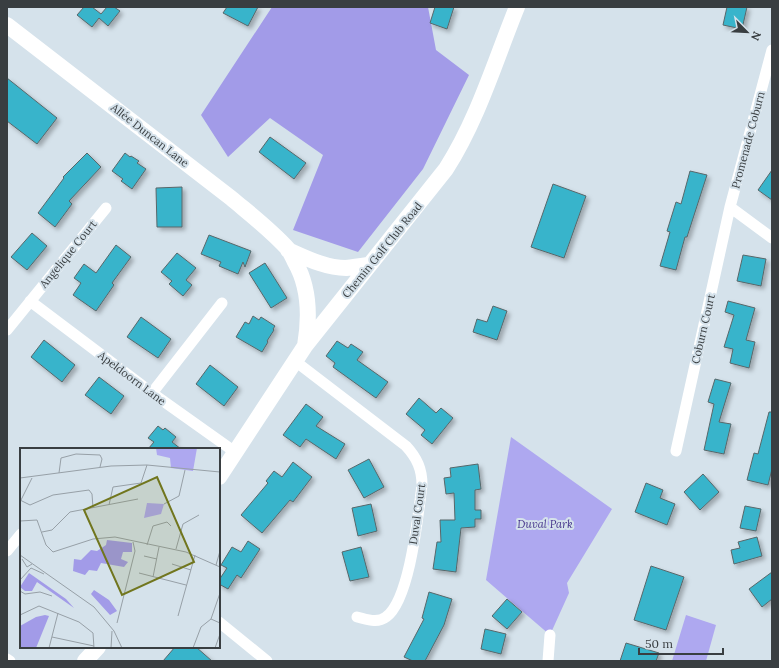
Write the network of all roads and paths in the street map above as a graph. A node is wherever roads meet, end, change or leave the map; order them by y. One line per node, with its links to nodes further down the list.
1 (517, 7): 9 (street, Chemin Golf Club Road)
2 (7, 25): 8 (street, Allée Duncan Lane)
3 (772, 50): 4 (street, Promenade Coburn)
4 (768, 79): 5 (street, Promenade Coburn)
5 (730, 206): 7 (street); 16 (street, Coburn Court)
6 (106, 208): 10 (street, Angelique Court)
7 (772, 238)
8 (288, 250): 9 (street); 13 (street)
9 (368, 266): 13 (street, Chemin Golf Club Road)
10 (30, 301): 12 (street, Angelique Court); 15 (street, Apeldoorn Lane)
11 (222, 303): 15 (street)
12 (7, 330)
13 (306, 346): 14 (street, Chemin Golf Club Road)
14 (295, 361): 17 (street, Chemin Golf Club Road); 21 (street, Duval Court)
15 (152, 394): 17 (street, Apeldoorn Lane)
16 (676, 451)
17 (235, 452): 18 (street, Chemin Golf Club Road)
18 (220, 475)
19 (20, 535): 20 (street)
20 (7, 551)
21 (356, 617)
22 (220, 623): 28 (street)
23 (550, 635): 29 (street)
24 (97, 648): 27 (street)
25 (7, 659): 26 (street)
26 (10, 661)
27 (85, 661)
28 (267, 661)
29 (548, 661)

